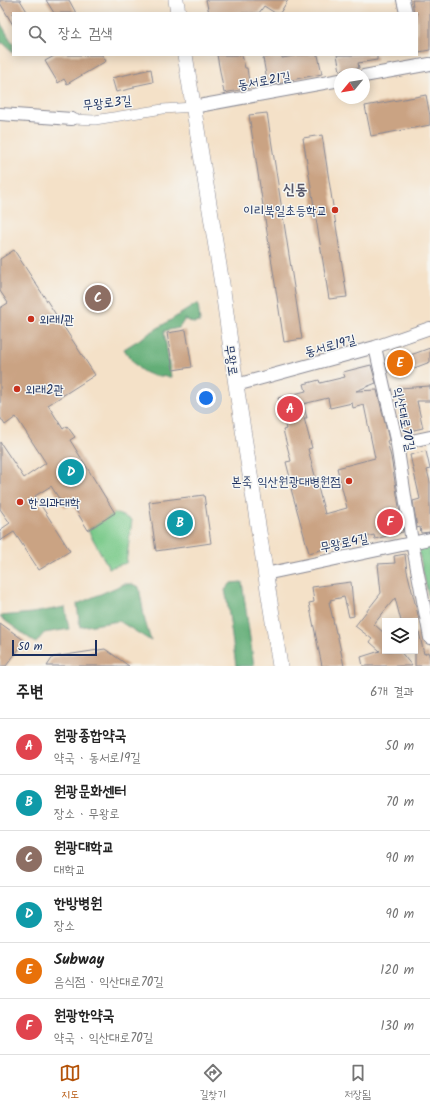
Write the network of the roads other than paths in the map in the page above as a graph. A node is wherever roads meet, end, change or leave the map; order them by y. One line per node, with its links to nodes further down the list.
1 (176, 0): 3 (street)
2 (403, 0): 4 (street)
3 (178, 12)
4 (406, 12)
5 (185, 56): 10 (street, 무왕로)
6 (416, 60): 7 (street); 8 (street)
7 (430, 64)
8 (370, 74)
9 (334, 81): 10 (street, 동서로21길)
10 (193, 107): 12 (street, 무왕로3길); 15 (street, 무왕로)
11 (0, 114): 12 (street, 무왕로3길)
12 (72, 119)
13 (430, 328): 14 (street, 동서로19길)
14 (375, 347): 15 (street, 동서로19길); 17 (street, 익산대로70길)
15 (236, 385): 20 (street, 무왕로)
16 (430, 437): 17 (street)
17 (397, 444): 19 (street, 익산대로70길)
18 (430, 539): 19 (street, 무왕로4길)
19 (412, 542): 20 (street, 무왕로4길); 21 (street, 익산대로70길)
20 (265, 574): 22 (street, 무왕로)
21 (430, 638)
22 (280, 666)

